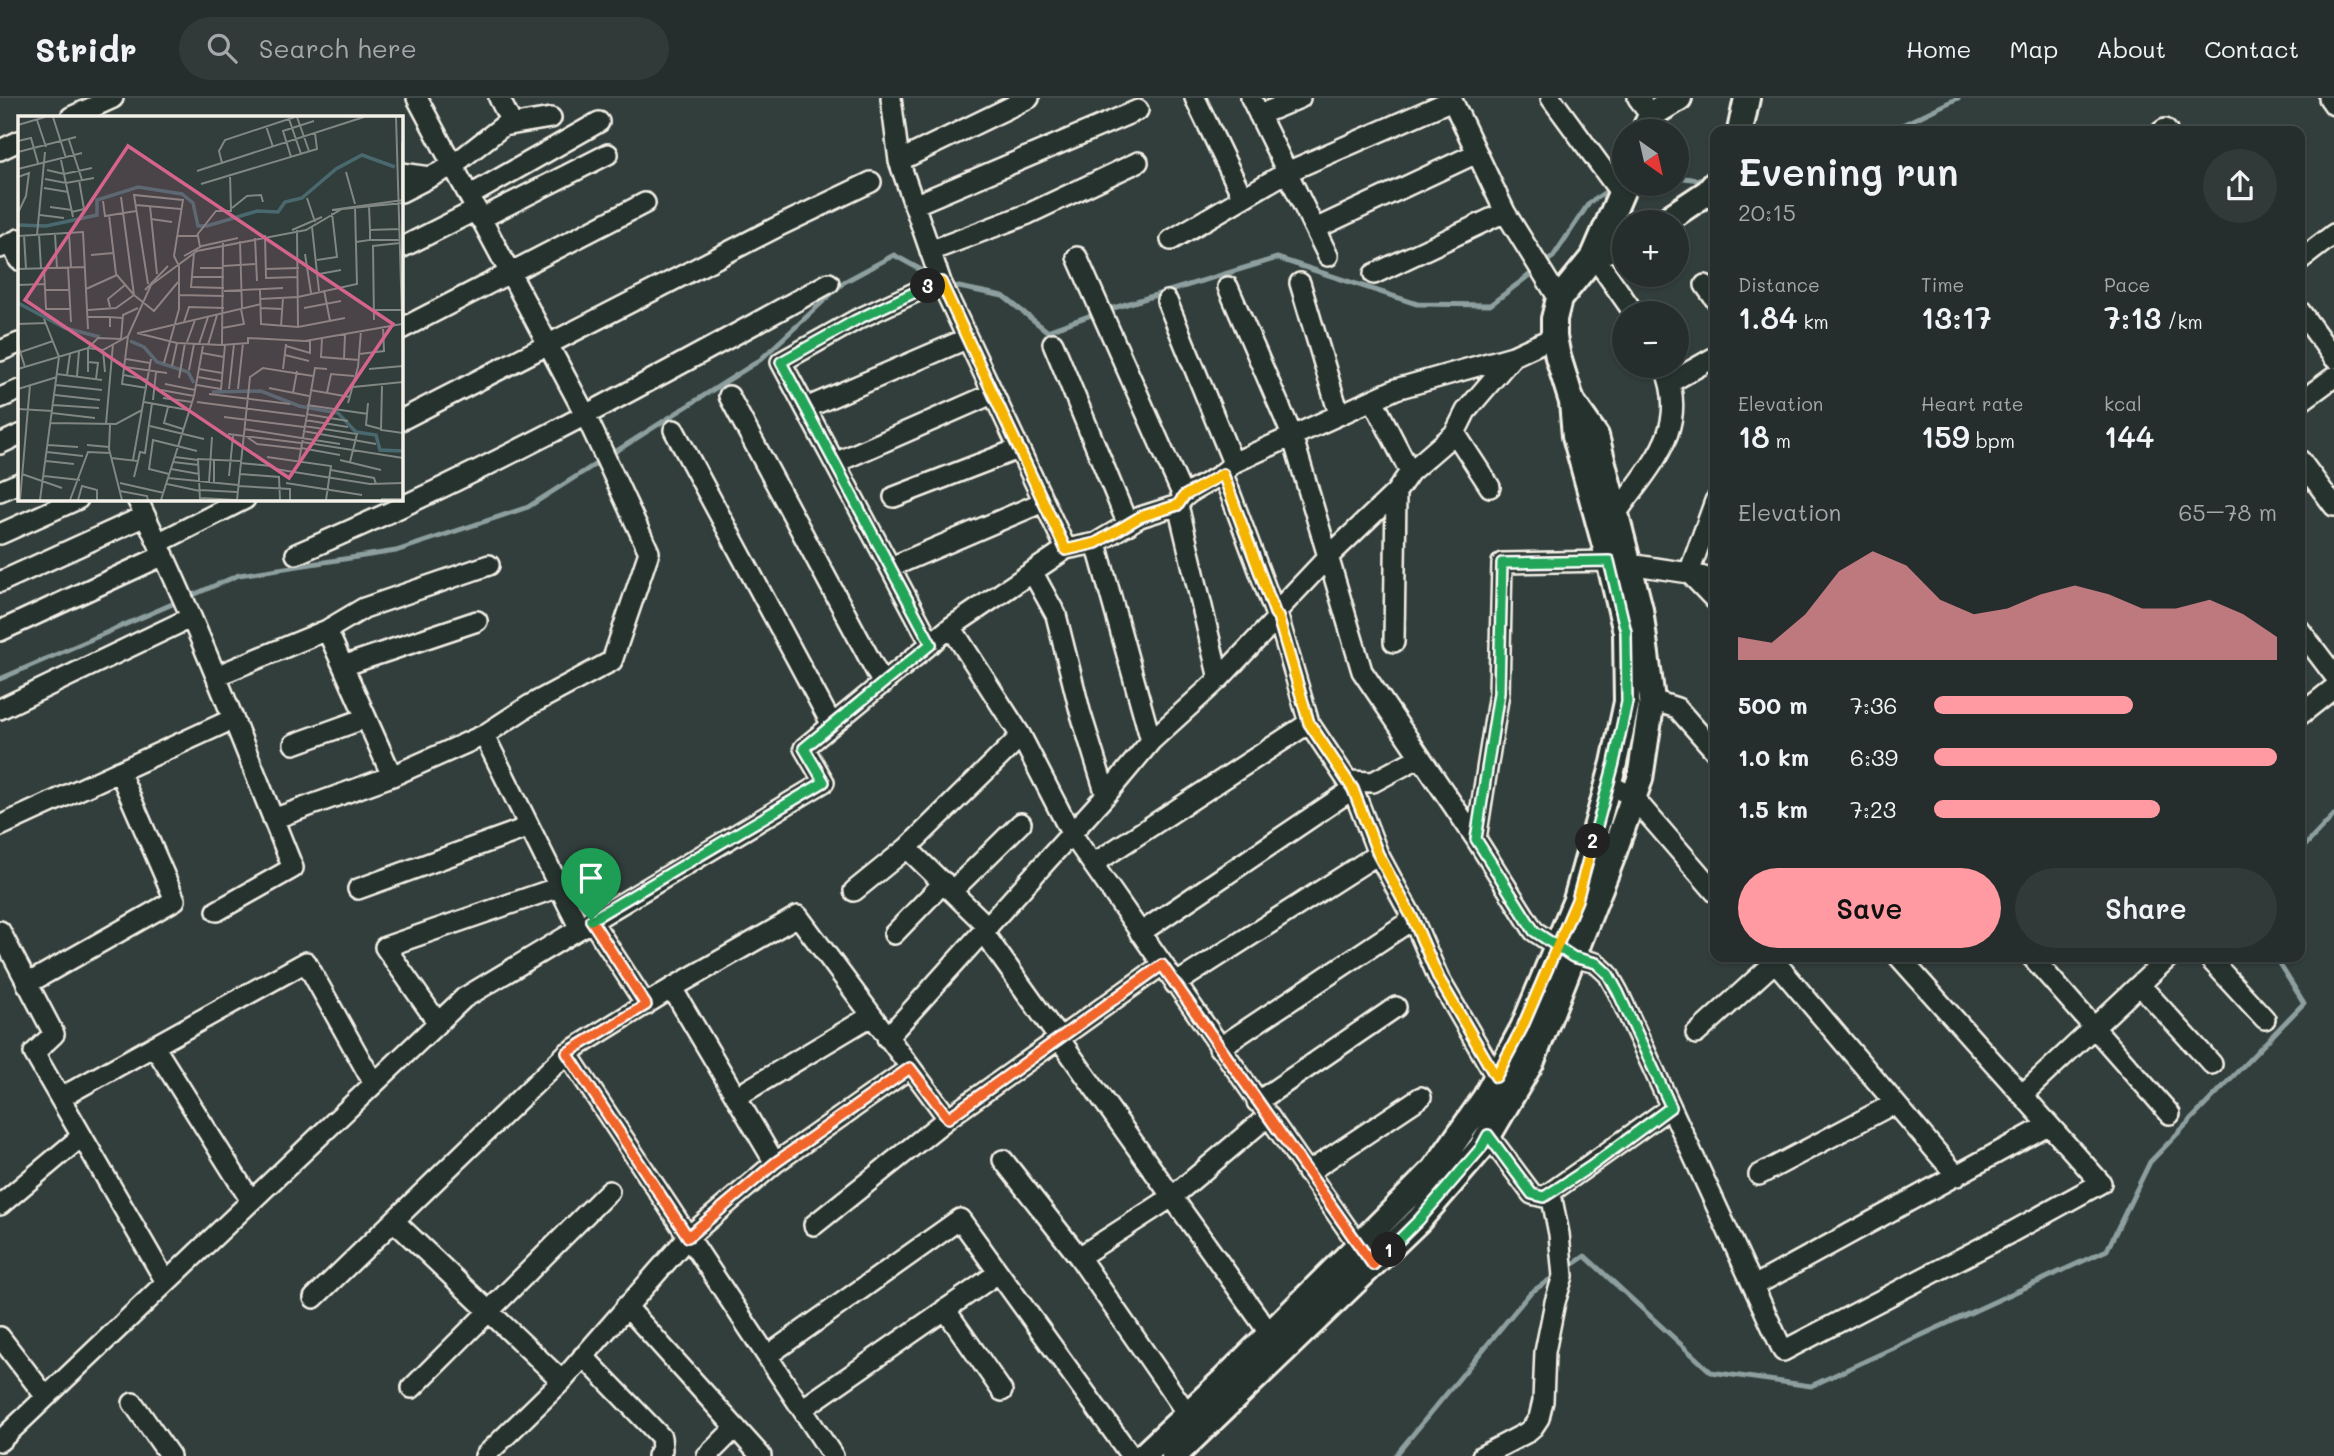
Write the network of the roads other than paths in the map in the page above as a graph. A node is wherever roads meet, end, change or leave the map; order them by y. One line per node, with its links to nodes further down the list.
1 (113, 98): 17 (street)
2 (417, 98): 28 (street)
3 (499, 98): 20 (street)
4 (891, 98): 26 (street)
5 (1029, 98): 26 (street)
6 (1195, 98): 37 (street)
7 (1300, 98): 14 (street)
8 (1550, 98): 31 (street)
9 (1679, 98): 16 (street)
10 (1747, 98): 21 (street)
11 (2329, 98): 13 (street)
12 (1451, 99): 24 (street); 29 (street)
13 (2334, 105)
14 (1255, 106): 29 (street)
15 (1138, 110): 39 (street)
16 (1645, 115)
17 (73, 116)
18 (551, 118): 20 (street)
19 (599, 122): 40 (street)
20 (512, 124): 28 (street)
21 (1742, 126)
22 (18, 141): 23 (street)
23 (0, 150)
24 (1477, 153): 42 (street); 43 (street)
25 (608, 154): 40 (street)
26 (899, 160): 39 (street)
27 (1138, 162): 52 (street)
28 (452, 166): 32 (street); 40 (street)
29 (1287, 172): 37 (street); 43 (street)
30 (402, 173): 32 (street)
31 (1612, 176)
32 (430, 177): 35 (street)
33 (871, 182): 67 (street)
34 (1710, 189): 41 (street)
35 (402, 191)
36 (1614, 196): 49 (street)
37 (1243, 198): 45 (street)
38 (645, 204): 53 (street)
39 (914, 205): 52 (street)
40 (475, 208): 46 (street); 53 (street)
41 (1680, 210)
42 (1504, 212): 54 (street); 58 (street)
43 (1315, 229): 48 (street)
44 (2334, 234): 50 (street)
45 (1171, 240)
46 (402, 247)
47 (1612, 248): 49 (street)
48 (1328, 256)
49 (1594, 256): 58 (street); 60 (street)
50 (2305, 256)
51 (1077, 257): 103 (street)
52 (937, 271): 64 (street); 82 (street)
53 (509, 274): 62 (street); 67 (street)
54 (1374, 274)
55 (830, 283): 84 (street)
56 (1300, 283): 83 (street)
57 (1228, 287): 89 (street)
58 (1559, 299): 63 (street)
59 (1167, 301): 94 (street)
60 (1626, 301)
61 (2305, 318): 70 (street)
62 (402, 328)
63 (1554, 337): 69 (street); 81 (street)
64 (966, 339): 76 (street); 82 (street)
65 (18, 343): 68 (street)
66 (1053, 343): 109 (street)
67 (548, 346): 84 (street); 85 (street)
68 (0, 351)
69 (1513, 356): 80 (street); 87 (street)
70 (2334, 358)
71 (1710, 359): 72 (street)
72 (1689, 366)
73 (2334, 377): 79 (street)
74 (1668, 378): 107 (street)
75 (18, 390): 78 (street)
76 (992, 394): 91 (street); 92 (street)
77 (729, 396): 137 (street)
78 (0, 398)
79 (2305, 398)
80 (1373, 400): 83 (street); 95 (street)
81 (1572, 402): 107 (street); 116 (street)
82 (806, 408): 92 (street)
83 (1339, 414): 89 (street)
84 (586, 416): 114 (street); 146 (street)
85 (402, 419)
86 (674, 430): 145 (street)
87 (1455, 433): 95 (street); 97 (street)
88 (18, 435): 90 (street)
89 (1292, 435): 94 (street); 115 (street)
90 (0, 444)
91 (1018, 449): 100 (street); 104 (street)
92 (835, 463): 118 (street)
93 (2305, 467): 105 (street)
94 (1228, 468): 103 (street); 125 (street)
95 (1410, 472): 99 (street)
96 (18, 483): 98 (street)
97 (1490, 487)
98 (0, 491)
99 (1396, 492): 115 (street); 131 (street)
100 (894, 497)
101 (76, 500): 110 (street)
102 (243, 500): 112 (street)
103 (1181, 500): 109 (street); 136 (street)
104 (1044, 502): 113 (street); 118 (street)
105 (2334, 506)
106 (141, 507): 112 (street); 122 (street)
107 (1616, 514): 116 (street)
108 (1710, 515): 120 (street)
109 (1128, 526): 111 (street)
110 (0, 534)
111 (1096, 543): 113 (street); 148 (street)
112 (161, 549): 124 (street); 129 (street)
113 (1066, 550): 119 (street)
114 (296, 554)
115 (1327, 558): 125 (street); 151 (street)
116 (1619, 563): 120 (street); 139 (street); 154 (street); 163 (street)
117 (489, 565): 128 (street)
118 (891, 567): 132 (street)
119 (1033, 573): 127 (street); 156 (street)
120 (1689, 573): 121 (street); 123 (street)
121 (1710, 579)
122 (0, 582)
123 (1710, 595)
124 (186, 609): 135 (street); 140 (street)
125 (1276, 615): 136 (street); 144 (street)
126 (477, 621): 133 (street)
127 (951, 627): 132 (street); 147 (street)
128 (327, 630): 133 (street); 135 (street)
129 (0, 631)
130 (2305, 637): 134 (street)
131 (1394, 642)
132 (931, 644): 137 (street)
133 (343, 666): 142 (street)
134 (2334, 675)
135 (216, 676): 143 (street)
136 (1219, 679): 148 (street)
137 (883, 684): 145 (street)
138 (2334, 688): 141 (street)
139 (1652, 700): 150 (street); 157 (street)
140 (0, 709)
141 (2305, 711)
142 (366, 718): 149 (street); 153 (street)
143 (233, 719): 152 (street); 158 (street)
144 (1309, 723): 155 (street); 166 (street)
145 (832, 726): 174 (street)
146 (484, 735): 153 (street); 161 (street)
147 (1021, 736): 162 (street); 164 (street)
148 (1151, 741): 156 (street)
149 (294, 744)
150 (1710, 745)
151 (1420, 757): 155 (street); 163 (street)
152 (119, 771): 160 (street); 187 (street)
153 (392, 776): 158 (street)
154 (1609, 784): 157 (street); 179 (street)
155 (1353, 789): 165 (street); 177 (street)
156 (1106, 795): 162 (street)
157 (1633, 797): 168 (street); 179 (street)
158 (273, 818): 172 (street)
159 (1021, 823): 167 (street)
160 (0, 826)
161 (529, 827): 169 (street); 170 (street)
162 (1071, 833): 166 (street); 175 (street)
163 (1476, 839): 179 (street)
164 (907, 848): 167 (street); 171 (street)
165 (1378, 854): 173 (street); 188 (street)
166 (1093, 864): 177 (street)
167 (948, 886): 175 (street); 178 (street)
168 (1710, 886)
169 (559, 887): 174 (street); 195 (street)
170 (358, 890)
171 (854, 891)
172 (217, 911)
173 (1413, 919): 201 (street); 205 (street)
174 (585, 924): 191 (street); 195 (street)
175 (985, 930): 198 (street); 199 (street)
176 (0, 931): 187 (street)
177 (1140, 933): 186 (street)
178 (894, 934)
179 (1565, 952): 205 (street); 212 (street); 217 (street)
180 (1771, 962): 197 (street)
181 (1775, 962): 211 (street)
182 (1903, 962): 207 (street)
183 (2036, 962): 196 (street)
184 (2164, 962): 189 (street)
185 (2213, 962): 194 (street)
186 (1162, 965): 188 (street); 199 (street)
187 (27, 984): 210 (street)
188 (1175, 984): 201 (street)
189 (2140, 985): 196 (street); 203 (street)
190 (672, 988): 191 (street); 193 (street); 208 (street)
191 (646, 1005): 202 (street)
192 (1396, 1007): 213 (street)
193 (871, 1016): 198 (street); 208 (street)
194 (2265, 1019)
195 (438, 1023): 206 (street)
196 (2094, 1028): 207 (street); 214 (street)
197 (1696, 1034)
198 (887, 1038): 204 (street)
199 (1059, 1039): 215 (street); 226 (street)
200 (154, 1046): 206 (street); 210 (street); 227 (street)
201 (1219, 1048): 213 (street)
202 (567, 1053): 229 (street); 231 (street)
203 (2212, 1064)
204 (910, 1068): 215 (street); 220 (street)
205 (1496, 1077): 232 (street)
206 (374, 1084): 227 (street)
207 (2022, 1096): 216 (street)
208 (736, 1097): 220 (street)
209 (1421, 1097): 221 (street)
210 (60, 1098): 218 (street)
211 (1895, 1103): 222 (street); 223 (street)
212 (1671, 1107): 225 (street); 236 (street)
213 (1262, 1110): 221 (street); 226 (street)
214 (2170, 1114)
215 (948, 1118): 230 (street)
216 (2048, 1125): 223 (street); 236 (street)
217 (1488, 1135): 225 (street); 232 (street)
218 (82, 1136): 228 (street); 235 (street)
219 (1003, 1160): 233 (street)
220 (775, 1163): 231 (street)
221 (1307, 1173): 232 (street)
222 (1759, 1175)
223 (1957, 1176): 236 (street)
224 (609, 1191): 240 (street)
225 (1551, 1194): 263 (street)
226 (1172, 1197): 233 (street); 241 (street)
227 (251, 1201): 235 (street)
228 (0, 1205)
229 (394, 1221): 237 (street); 240 (street)
230 (814, 1226)
231 (688, 1237): 238 (street); 244 (street)
232 (1366, 1255): 241 (street); 262 (street)
233 (1079, 1256): 251 (street)
234 (998, 1272): 239 (street); 244 (street); 260 (street)
235 (166, 1282): 248 (street)
236 (1754, 1286)
237 (314, 1298)
238 (626, 1307): 243 (street); 252 (street)
239 (945, 1309): 247 (street); 250 (street)
240 (488, 1311): 245 (street); 246 (street)
241 (1270, 1334): 251 (street)
242 (0, 1337): 248 (street)
243 (583, 1356): 245 (street); 256 (street)
244 (767, 1356): 250 (street)
245 (562, 1381): 255 (street)
246 (412, 1388)
247 (1002, 1391)
248 (46, 1397): 253 (street)
249 (133, 1403): 254 (street)
250 (802, 1409): 259 (street)
251 (1188, 1415): 261 (street)
252 (735, 1428): 257 (street); 258 (street)
253 (0, 1441)
254 (170, 1456)
255 (485, 1456)
256 (657, 1456)
257 (707, 1456)
258 (761, 1456)
259 (833, 1456)
260 (1131, 1456)
261 (1143, 1456)
262 (1174, 1456)
263 (1482, 1456)

